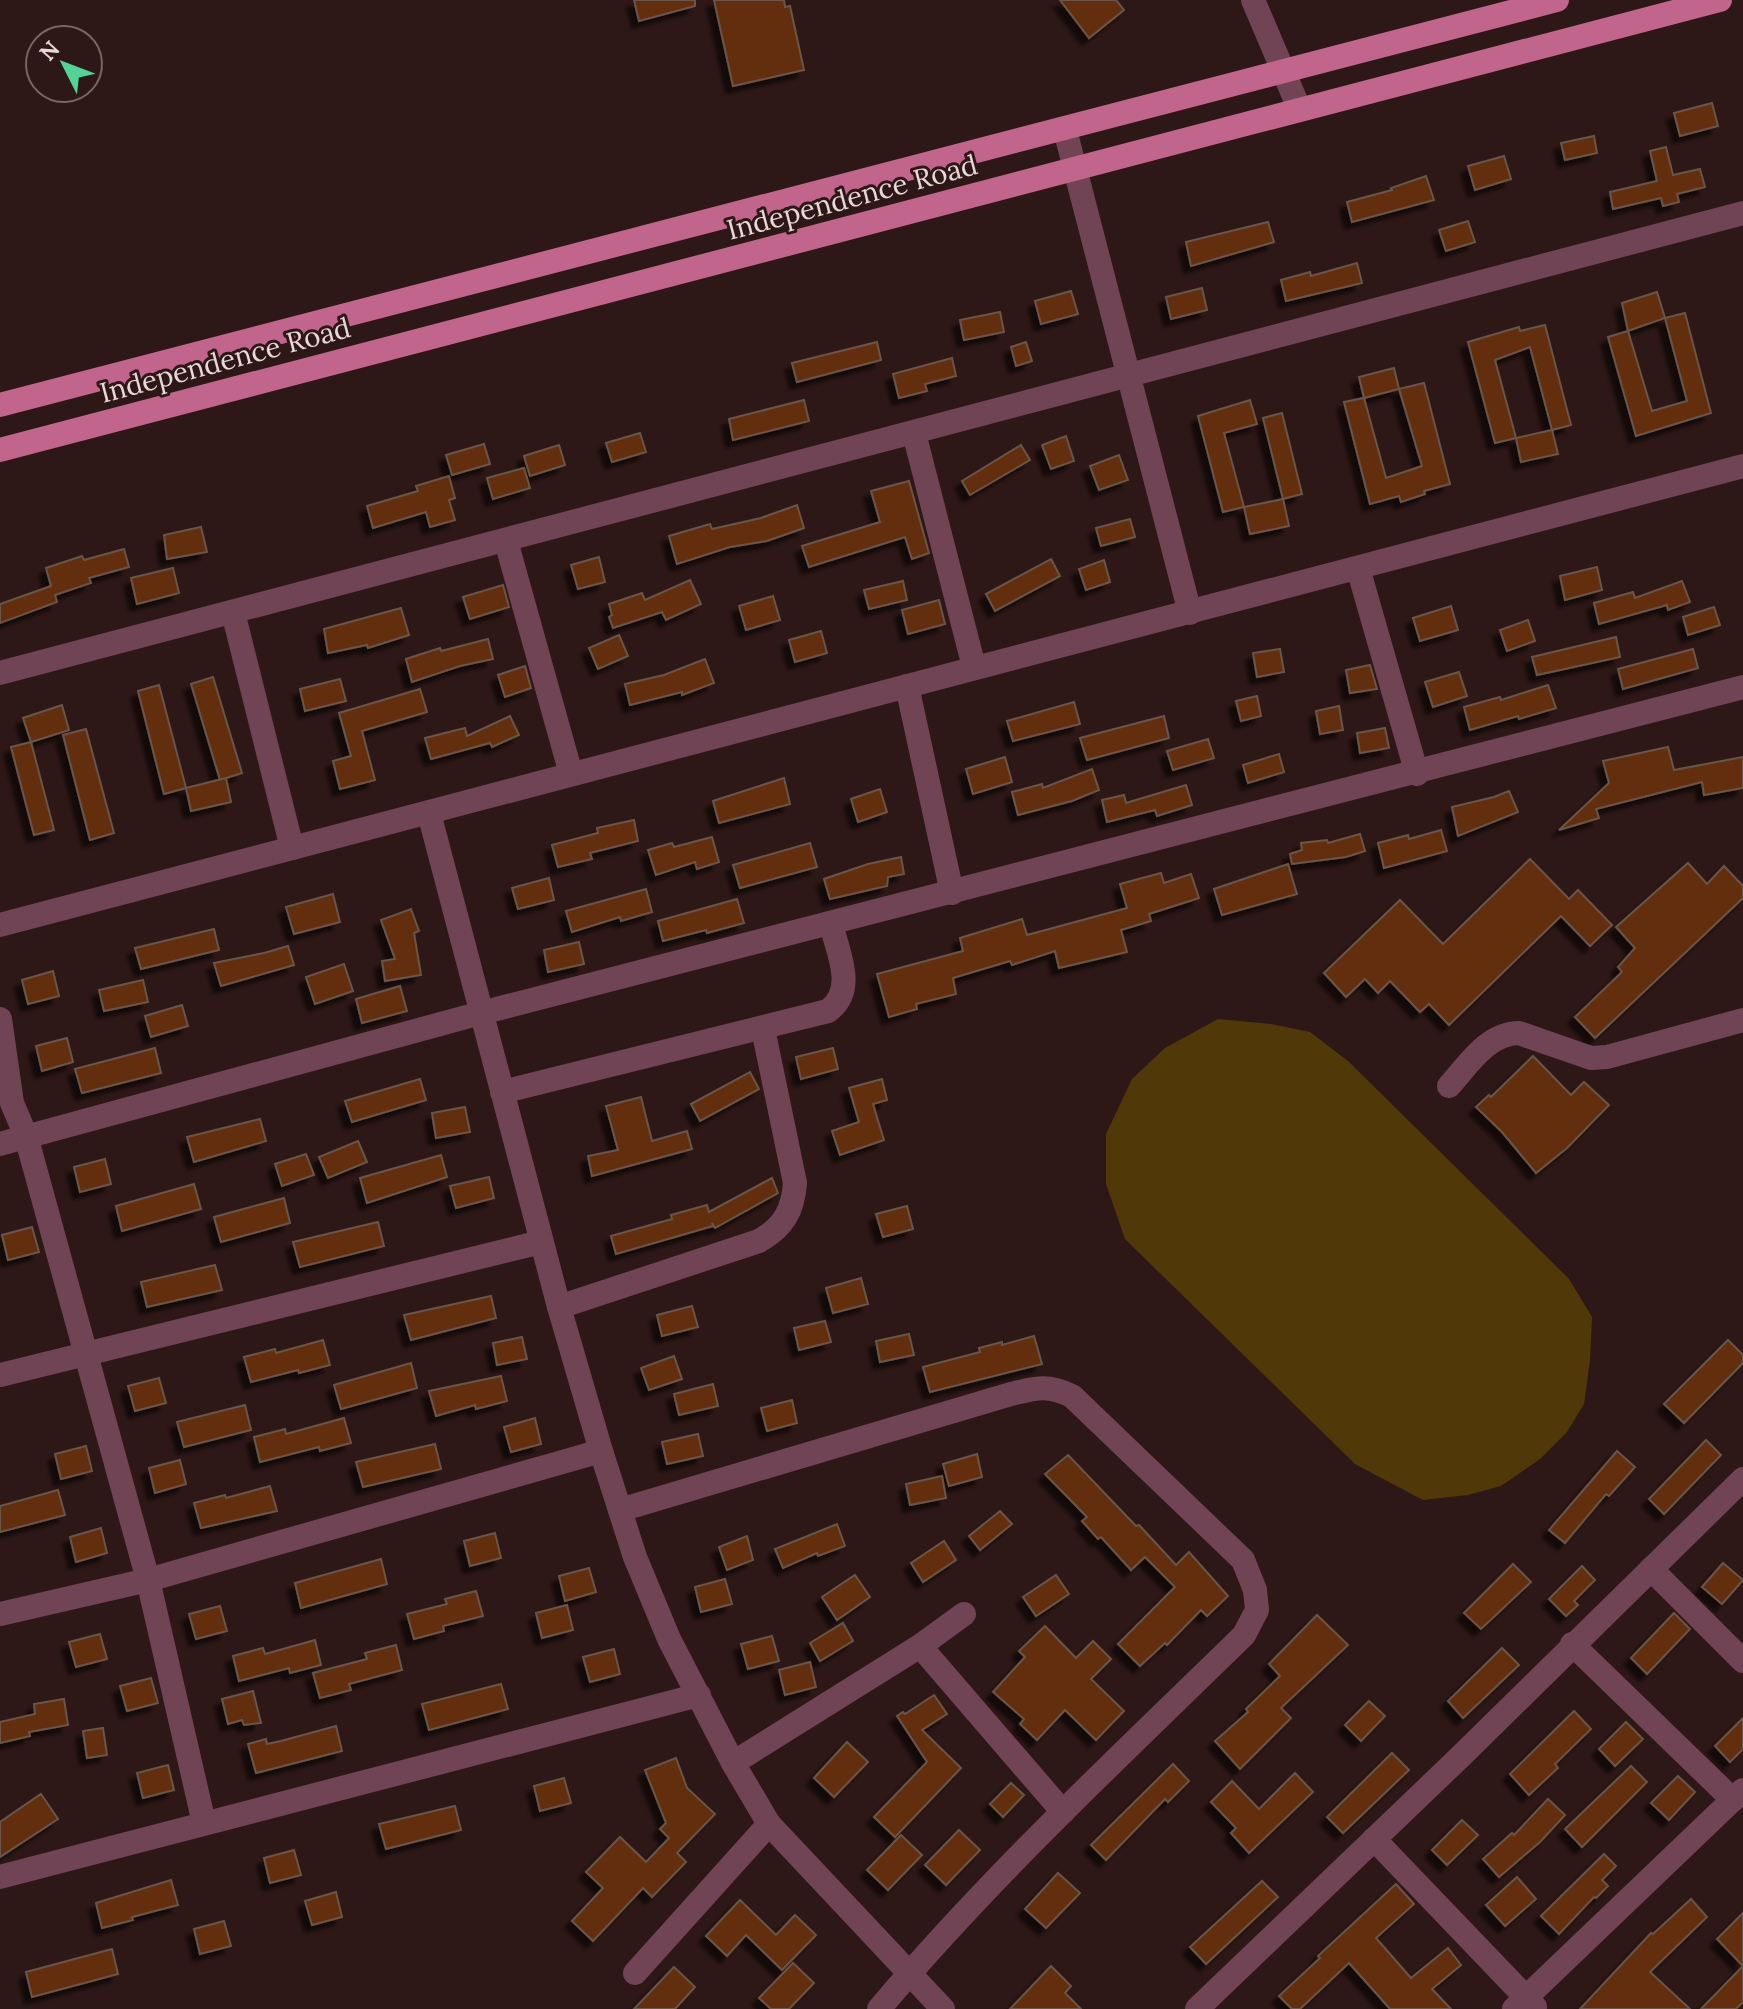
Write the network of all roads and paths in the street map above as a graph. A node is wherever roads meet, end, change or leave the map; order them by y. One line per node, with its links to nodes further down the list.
1 (1253, 0): 4 (street)
2 (1557, 0): 4 (main road, Independence Road)
3 (1720, 0): 5 (main road, Independence Road)
4 (1284, 71): 5 (street); 6 (main road, Independence Road)
5 (1299, 108): 7 (main road, Independence Road)
6 (1065, 130): 7 (street); 8 (main road, Independence Road)
7 (1076, 169): 10 (main road, Independence Road); 11 (street)
8 (766, 207): 10 (main road); 12 (main road, Independence Road)
9 (1743, 213): 11 (street)
10 (776, 248): 14 (main road, Independence Road)
11 (1128, 373): 13 (street); 19 (street)
12 (0, 405)
13 (914, 433): 16 (street); 20 (street)
14 (0, 450)
15 (1743, 466): 17 (street)
16 (506, 541): 18 (street); 24 (street)
17 (1358, 568): 19 (street); 25 (street)
18 (233, 612): 21 (street); 27 (street)
19 (1190, 613): 20 (street)
20 (974, 667): 22 (street)
21 (0, 673)
22 (907, 686): 24 (street); 28 (street)
23 (1743, 687): 25 (street)
24 (571, 774): 26 (street)
25 (1417, 774): 28 (street)
26 (429, 813): 27 (street); 31 (street)
27 (292, 848): 30 (street)
28 (952, 893): 29 (street)
29 (831, 924): 31 (street); 34 (street)
30 (0, 925)
31 (481, 1013): 36 (street); 37 (street)
32 (0, 1019): 37 (street)
33 (1743, 1020): 35 (street)
34 (763, 1029): 36 (street); 40 (street)
35 (1449, 1086)
36 (502, 1092): 39 (street)
37 (26, 1136): 38 (street); 41 (street)
38 (0, 1144)
39 (541, 1242): 40 (street); 41 (street)
40 (559, 1307): 43 (street)
41 (85, 1353): 42 (street); 47 (street)
42 (0, 1375)
43 (601, 1451): 45 (street); 47 (street)
44 (1743, 1479): 46 (street)
45 (620, 1510): 53 (street); 56 (street)
46 (1651, 1569): 50 (street); 52 (street)
47 (148, 1580): 48 (street); 57 (street)
48 (0, 1614)
49 (964, 1614): 51 (street)
50 (1572, 1644): 55 (street); 59 (street)
51 (920, 1646): 54 (street); 56 (street)
52 (1743, 1661)
53 (699, 1695): 54 (street); 57 (street)
54 (733, 1763): 58 (street)
55 (1738, 1795): 63 (street)
56 (1063, 1812): 62 (street)
57 (204, 1823): 60 (street)
58 (769, 1824): 61 (street); 62 (street)
59 (1374, 1839): 63 (street); 66 (street)
60 (0, 1877)
61 (635, 1973)
62 (909, 1974): 64 (street); 65 (street)
63 (1525, 2005)
64 (879, 2009)
65 (943, 2009)
66 (1197, 2009)

